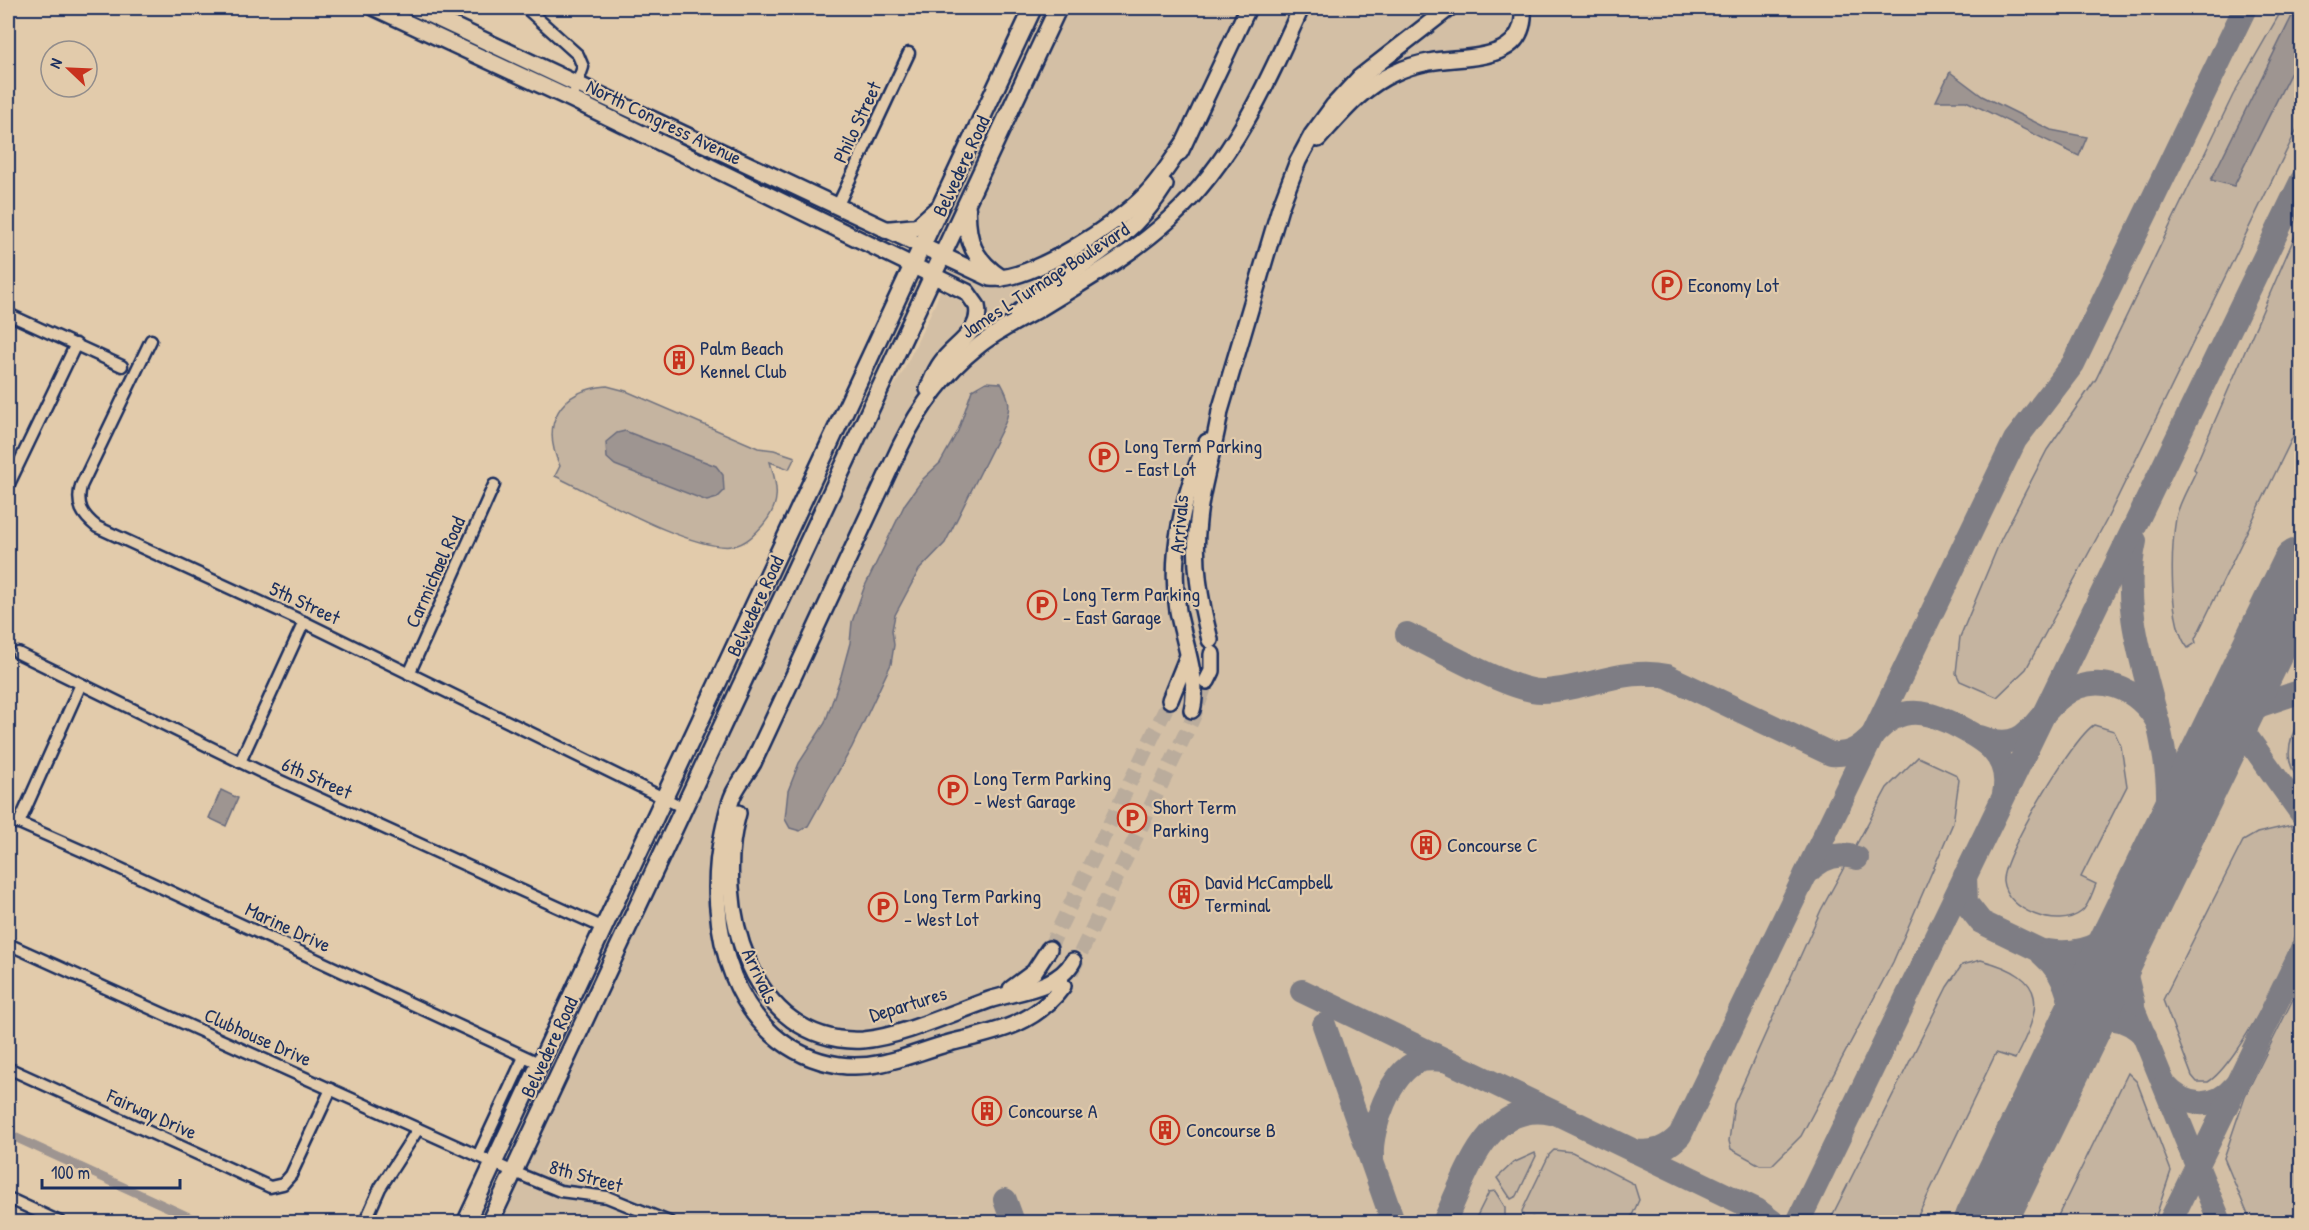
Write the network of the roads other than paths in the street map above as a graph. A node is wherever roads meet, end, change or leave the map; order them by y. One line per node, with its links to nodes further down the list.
1 (375, 8): 12 (street, North Congress Avenue)
2 (415, 8): 11 (street, North Congress Avenue)
3 (526, 8): 11 (street)
4 (1033, 8): 15 (main road, Belvedere Road)
5 (1058, 8): 16 (main road, Belvedere Road)
6 (1248, 8): 13 (street)
7 (1301, 8): 25 (street, James L Turnage Boulevard)
8 (1449, 8): 14 (street)
9 (1523, 8): 14 (street)
10 (909, 53): 17 (street, Philo Street)
11 (577, 83): 12 (street); 17 (street, North Congress Avenue)
12 (571, 99): 21 (street, North Congress Avenue)
13 (1184, 143): 23 (street); 25 (street)
14 (1298, 161): 29 (street)
15 (946, 197): 18 (main road); 19 (main road, Belvedere Road)
16 (967, 202): 20 (main road, Belvedere Road); 23 (main road)
17 (837, 207): 18 (street, North Congress Avenue)
18 (886, 231): 19 (street, North Congress Avenue)
19 (922, 248): 20 (street, North Congress Avenue); 21 (main road, Belvedere Road)
20 (942, 257): 22 (main road, Belvedere Road); 23 (street, North Congress Avenue)
21 (913, 267): 22 (street, North Congress Avenue); 43 (main road, Belvedere Road)
22 (933, 276): 30 (street, North Congress Avenue); 44 (main road, Belvedere Road)
23 (1001, 278)
24 (8, 314): 27 (street)
25 (997, 332): 30 (street, James L Turnage Boulevard)
26 (151, 340): 33 (street, 5th Street)
27 (76, 344): 28 (street); 32 (street)
28 (122, 366)
29 (1220, 411): 35 (street); 37 (street, Arrivals)
30 (916, 416): 42 (street, James L Turnage Boulevard)
31 (494, 485): 36 (street, Carmichael Road)
32 (8, 486)
33 (304, 622): 36 (street, 5th Street); 41 (street)
34 (18, 653): 38 (street, 6th Street)
35 (1187, 658): 39 (street); 40 (street)
36 (410, 674): 43 (street, 5th Street)
37 (1207, 681)
38 (81, 684): 41 (street, 6th Street); 46 (street)
39 (1170, 700)
40 (1192, 710)
41 (240, 762): 47 (street, 6th Street)
42 (753, 763): 51 (street, Arrivals); 52 (street, Departures)
43 (664, 799): 44 (street, 5th Street); 47 (main road, Belvedere Road)
44 (684, 808): 60 (main road, Belvedere Road)
45 (8, 823): 46 (street, Marine Drive)
46 (19, 823): 53 (street, Marine Drive)
47 (604, 928): 54 (main road, Belvedere Road)
48 (8, 944): 56 (street, Clubhouse Drive)
49 (1048, 949): 52 (street, Departures)
50 (1073, 961): 52 (street, Departures)
51 (1063, 986)
52 (992, 999)
53 (524, 1057): 54 (street, Marine Drive); 58 (street)
54 (541, 1064): 59 (main road, Belvedere Road)
55 (8, 1068): 56 (street, Fairway Drive)
56 (331, 1089): 57 (street, Clubhouse Drive)
57 (418, 1129): 58 (street, Clubhouse Drive); 64 (street)
58 (478, 1156): 59 (street, Clubhouse Drive)
59 (494, 1163): 60 (street, 8th Street); 65 (main road, Belvedere Road)
60 (514, 1172): 62 (street, 8th Street); 66 (main road, Belvedere Road)
61 (8, 1198): 63 (street)
62 (663, 1221)
63 (60, 1222)
64 (365, 1222)
65 (466, 1222)
66 (490, 1222)

